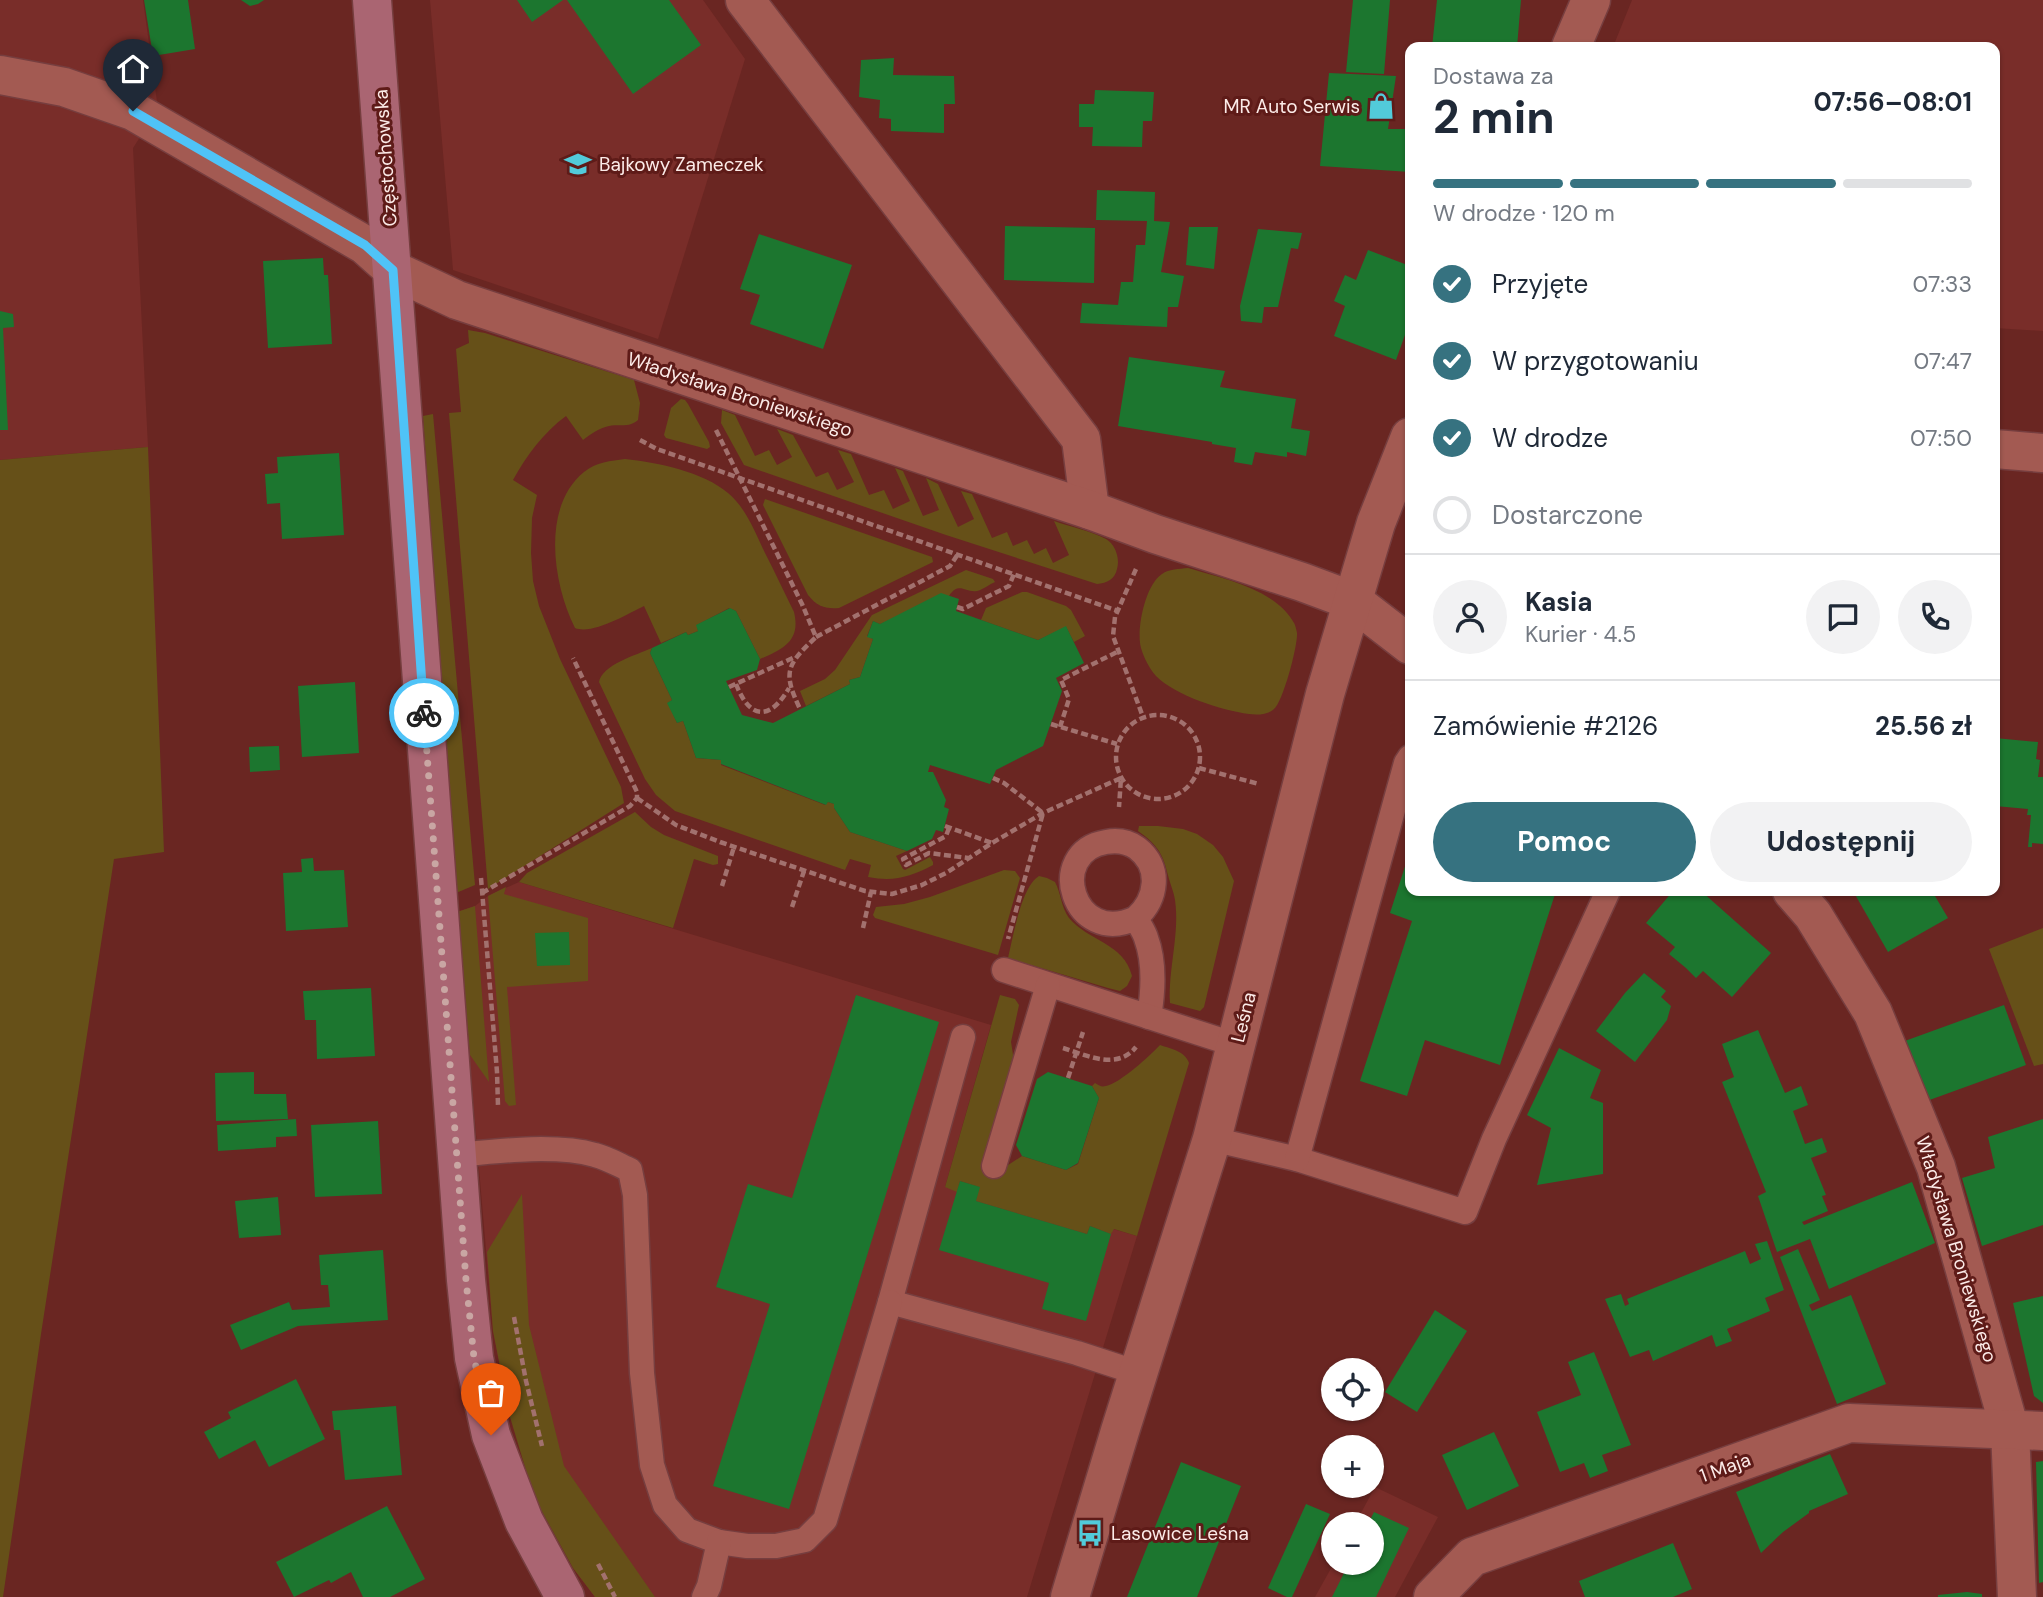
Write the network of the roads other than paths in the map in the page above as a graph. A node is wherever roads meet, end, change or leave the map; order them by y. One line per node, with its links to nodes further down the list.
1 (372, 0): 6 (street, Częstochowska)
2 (745, 0): 10 (street)
3 (1591, 0): 4 (street)
4 (1573, 42)
5 (0, 75): 6 (street, Władysława Broniewskiego)
6 (393, 270): 10 (street, Władysława Broniewskiego); 23 (street, Częstochowska)
7 (2000, 449): 9 (street)
8 (1405, 450): 11 (street, Leśna)
9 (2043, 453)
10 (1090, 510): 11 (street, Władysława Broniewskiego)
11 (1353, 601): 12 (street, Władysława Broniewskiego); 21 (street, Leśna)
12 (1405, 641)
13 (1405, 767): 24 (lane)
14 (1606, 896): 24 (lane)
15 (1796, 896): 28 (street, Władysława Broniewskiego)
16 (1136, 918): 16 (lane); 19 (lane)
17 (1004, 970): 18 (lane)
18 (1048, 985): 19 (lane); 25 (lane)
19 (1149, 1017): 21 (lane)
20 (963, 1037): 26 (lane)
21 (1236, 1045): 22 (street, Leśna)
22 (1212, 1139): 24 (lane); 27 (street, Leśna)
23 (457, 1155): 29 (lane); 30 (street, Częstochowska)
24 (1297, 1159)
25 (994, 1166)
26 (890, 1302): 27 (lane); 29 (lane)
27 (1138, 1373): 32 (street, Leśna)
28 (2027, 1431): 33 (street, 1 Maja); 34 (street, Władysława Broniewskiego)
29 (719, 1542): 31 (lane)
30 (565, 1597)
31 (704, 1597)
32 (1070, 1597)
33 (1433, 1597)
34 (2017, 1597)

